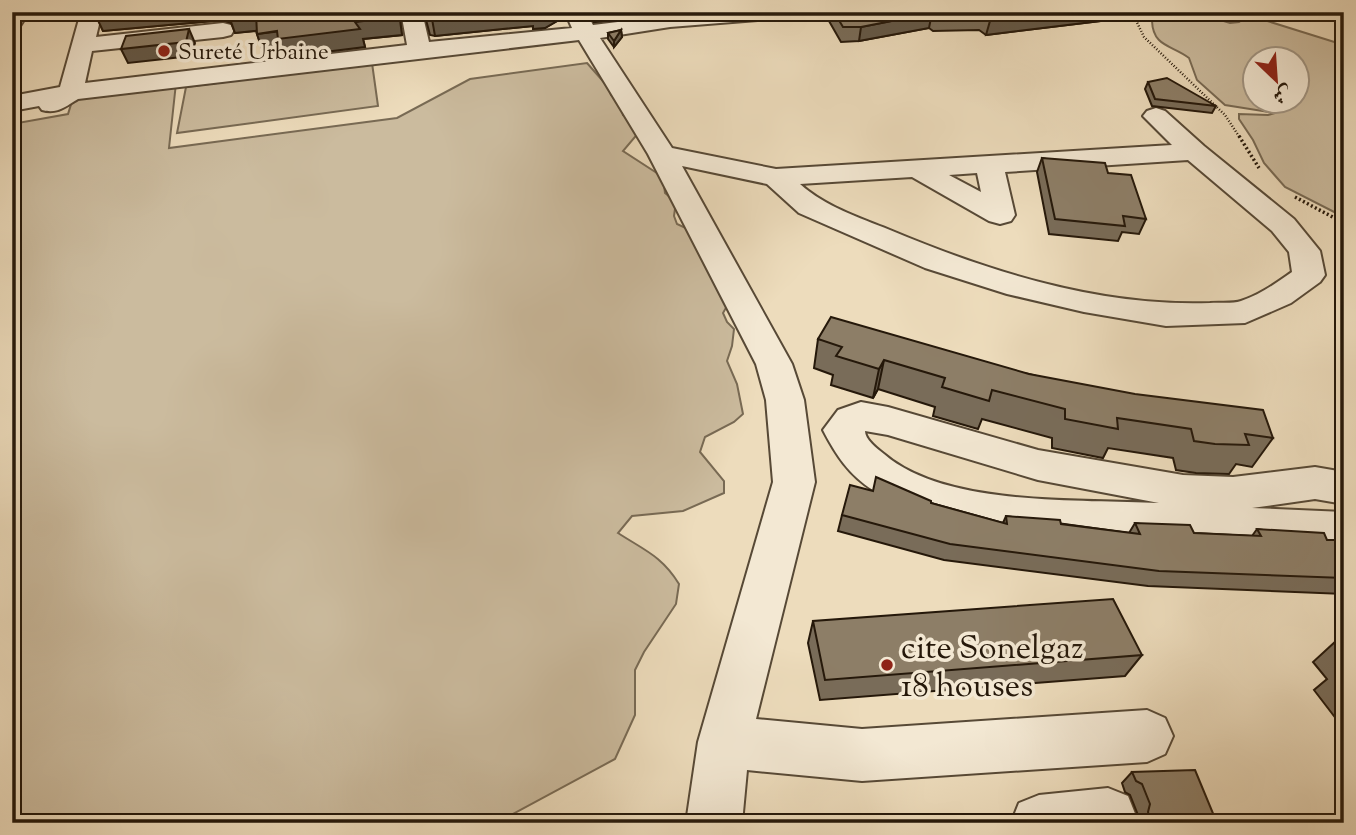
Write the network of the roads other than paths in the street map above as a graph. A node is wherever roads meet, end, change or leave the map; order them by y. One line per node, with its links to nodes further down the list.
1 (92, 12): 7 (street)
2 (411, 12): 8 (street)
3 (783, 12): 4 (street)
4 (673, 17): 6 (street)
5 (223, 21): 7 (street); 10 (street)
6 (580, 23): 8 (street); 16 (street)
7 (82, 46): 11 (street)
8 (419, 50): 10 (street)
9 (50, 73): 11 (street)
10 (220, 74): 11 (street)
11 (73, 80): 12 (street); 14 (street)
12 (12, 104)
13 (1156, 116): 15 (street)
14 (12, 120)
15 (1194, 152): 17 (street); 19 (street)
16 (662, 154): 19 (street); 23 (street)
17 (989, 164): 18 (street); 18 (street)
18 (916, 169): 19 (street)
19 (776, 177)
20 (1344, 488): 21 (street)
21 (1344, 530)
22 (1147, 736): 23 (street)
23 (724, 742): 25 (street)
24 (1108, 816): 26 (street)
25 (714, 823)
26 (1039, 823)

